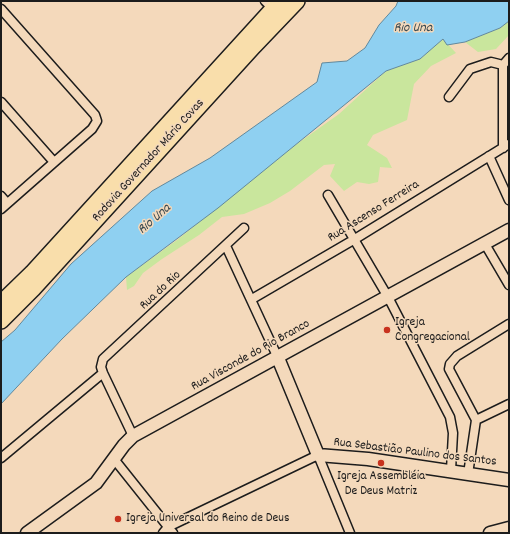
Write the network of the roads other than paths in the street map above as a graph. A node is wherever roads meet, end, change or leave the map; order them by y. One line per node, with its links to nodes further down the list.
1 (297, 1): 24 (highway, Rodovia Governador Mário Covas)
2 (273, 4): 23 (highway, Rodovia Governador Mário Covas)
3 (1, 9): 10 (street)
4 (509, 58): 5 (street)
5 (503, 65): 6 (street); 8 (street)
6 (449, 97)
7 (1, 102): 10 (street)
8 (506, 146): 9 (street, Rua Ascenso Ferreira)
9 (489, 156): 13 (street); 17 (street, Rua Ascenso Ferreira)
10 (54, 162): 14 (street)
11 (328, 195): 17 (street)
12 (1, 196): 14 (street)
13 (509, 200)
14 (4, 206)
15 (244, 228): 19 (street, Rua do Rio)
16 (509, 230): 18 (main road, Rua Visconde do Rio Branco)
17 (355, 239): 21 (street); 22 (street, Rua Ascenso Ferreira)
18 (485, 244): 20 (street); 21 (main road, Rua Visconde do Rio Branco)
19 (226, 246): 22 (street); 27 (street, Rua do Rio)
20 (509, 285)
21 (388, 297): 26 (main road, Rua Visconde do Rio Branco); 34 (street)
22 (252, 299): 26 (street)
23 (1, 303)
24 (1, 321)
25 (509, 324): 29 (street)
26 (278, 358): 30 (main road, Rua Visconde do Rio Branco); 31 (main road)
27 (102, 373): 30 (street); 32 (street)
28 (509, 404): 29 (street)
29 (476, 420): 35 (street)
30 (133, 436): 33 (main road, Rua Visconde do Rio Branco)
31 (318, 456): 34 (main road, Rua Sebastião Paulino dos Santos); 38 (street); 40 (street)
32 (1, 458)
33 (114, 458): 38 (street); 39 (main road, Rua Visconde do Rio Branco)
34 (451, 470): 35 (main road, Rua Sebastião Paulino dos Santos)
35 (468, 474): 36 (main road, Rua Sebastião Paulino dos Santos)
36 (509, 480)
37 (509, 528): 41 (main road)
38 (168, 531)
39 (27, 533)
40 (350, 533)
41 (490, 533)

